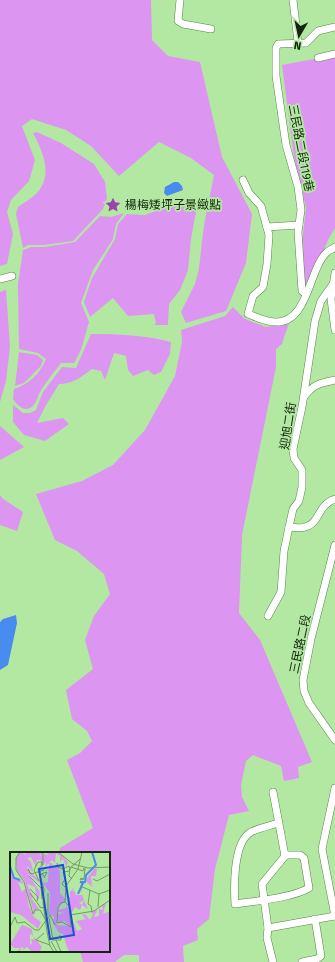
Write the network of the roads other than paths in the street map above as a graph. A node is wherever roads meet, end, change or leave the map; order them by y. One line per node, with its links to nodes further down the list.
1 (180, 0): 4 (street)
2 (293, 0): 5 (street)
3 (335, 27): 5 (street, 三民路二段119巷)
4 (211, 29)
5 (298, 42): 9 (street, 三民路二段119巷)
6 (335, 54): 7 (street)
7 (318, 58)
8 (243, 180): 10 (street)
9 (299, 225): 10 (street); 16 (street, 三民路二段119巷)
10 (267, 227): 16 (street)
11 (335, 247): 16 (street)
12 (335, 273): 15 (street)
13 (12, 276): 14 (street)
14 (0, 279)
15 (333, 284): 17 (street); 19 (street, 迎旭二街)
16 (306, 294)
17 (335, 330)
18 (335, 380): 19 (street)
19 (303, 398): 21 (street, 迎旭二街)
20 (335, 500): 21 (street)
21 (289, 527): 23 (street, 迎旭二街)
22 (335, 545): 24 (street, 三民路二段)
23 (268, 616)
24 (335, 740)
25 (335, 788): 30 (street)
26 (273, 792): 27 (street)
27 (278, 823): 28 (street); 29 (street)
28 (285, 855): 29 (street); 29 (street)
29 (264, 899): 32 (street)
30 (335, 916): 31 (street)
31 (315, 919): 32 (street); 34 (street)
32 (268, 928): 33 (street)
33 (273, 962)
34 (302, 962)

